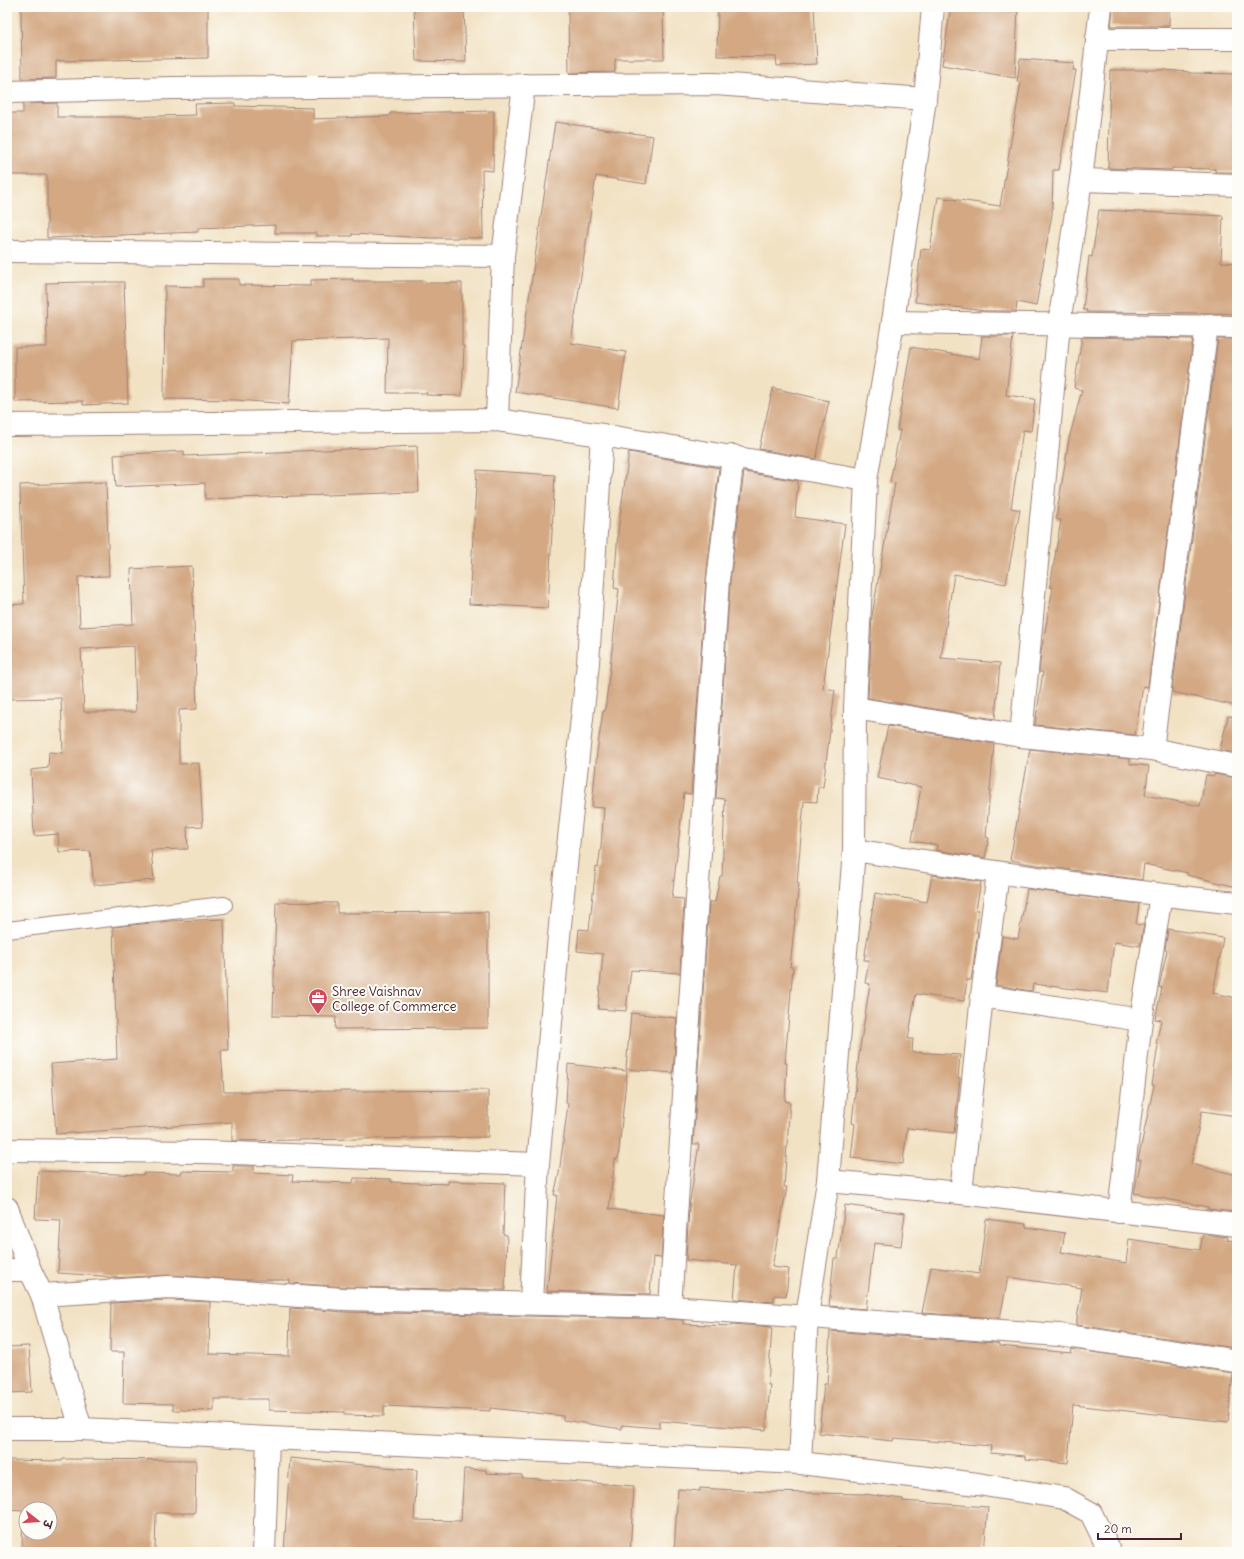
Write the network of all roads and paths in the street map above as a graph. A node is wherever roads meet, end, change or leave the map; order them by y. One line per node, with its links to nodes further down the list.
1 (932, 7): 7 (street)
2 (1101, 7): 3 (street)
3 (1097, 39): 4 (street); 8 (street)
4 (1237, 39)
5 (524, 85): 6 (street); 7 (street); 11 (street)
6 (7, 92)
7 (925, 99): 12 (street)
8 (1081, 180): 9 (street); 13 (street)
9 (1237, 185)
10 (7, 251): 11 (street)
11 (503, 256): 16 (street)
12 (893, 322): 13 (street); 20 (street)
13 (1059, 324): 14 (street); 22 (street)
14 (1206, 325): 15 (street); 23 (street)
15 (1237, 327)
16 (497, 420): 17 (street); 18 (street)
17 (7, 425)
18 (602, 435): 19 (street); 34 (street)
19 (733, 456): 20 (street); 44 (street)
20 (866, 480): 21 (street)
21 (855, 708): 22 (street); 25 (street)
22 (1021, 736): 23 (street)
23 (1152, 749): 24 (street)
24 (1237, 766)
25 (854, 850): 26 (street); 35 (street)
26 (998, 873): 27 (street); 31 (street)
27 (1161, 895): 28 (street); 32 (street)
28 (1237, 903)
29 (224, 905): 30 (lane)
30 (7, 930)
31 (982, 996): 32 (street); 36 (street)
32 (1141, 1020): 38 (street)
33 (7, 1150): 34 (street)
34 (538, 1164): 43 (street)
35 (828, 1180): 36 (street); 45 (street)
36 (961, 1193): 38 (street)
37 (7, 1208): 41 (street)
38 (1119, 1212): 39 (street)
39 (1237, 1225)
40 (7, 1270): 41 (street)
41 (30, 1270): 42 (street)
42 (42, 1295): 43 (street); 48 (street)
43 (531, 1302): 44 (street)
44 (670, 1307): 45 (street)
45 (807, 1316): 46 (street); 50 (street)
46 (1237, 1361)
47 (7, 1429): 48 (street)
48 (81, 1429): 49 (street)
49 (268, 1439): 50 (street); 51 (street)
50 (800, 1463): 52 (street)
51 (264, 1552)
52 (1110, 1552)

